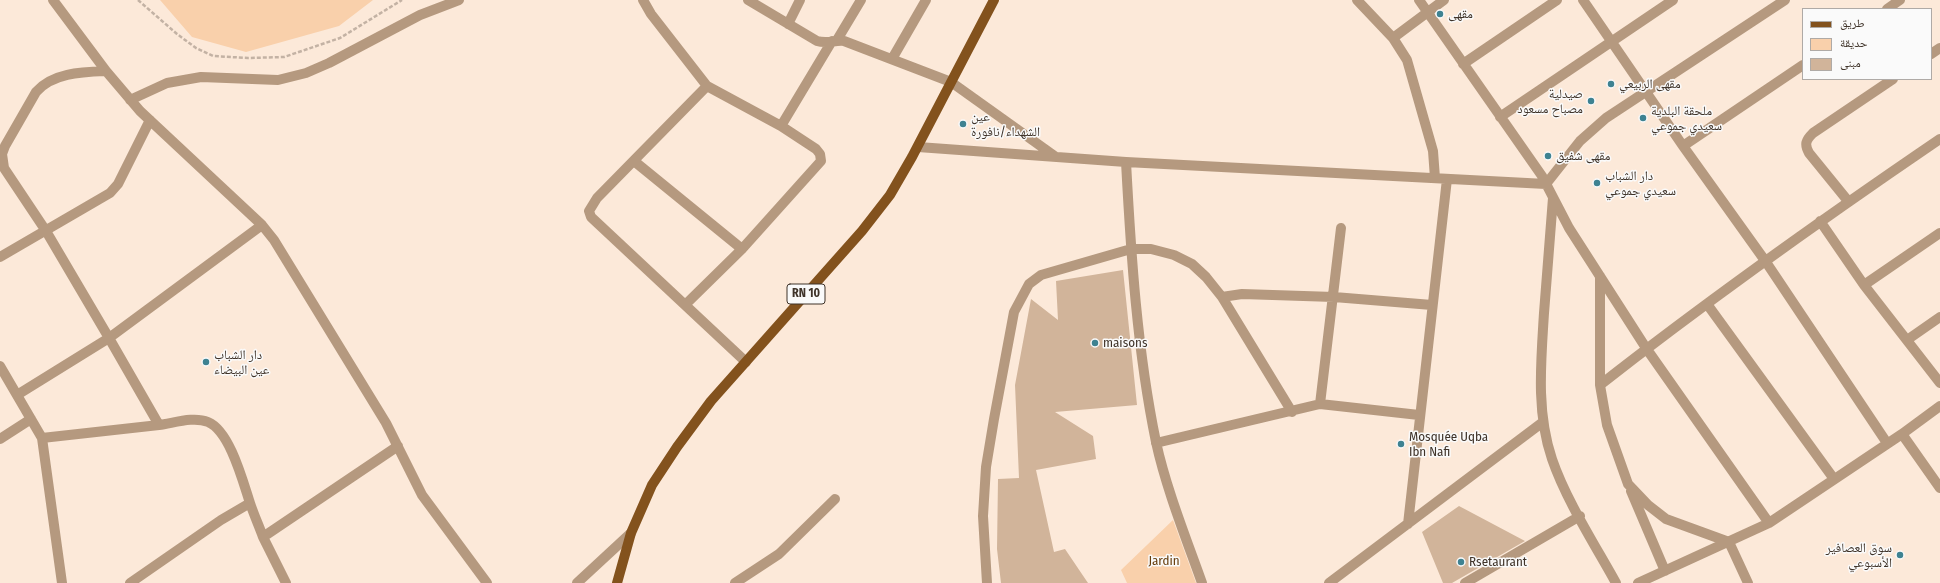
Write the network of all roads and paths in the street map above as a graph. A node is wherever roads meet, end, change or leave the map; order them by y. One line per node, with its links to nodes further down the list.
1 (53, 0): 26 (street)
2 (138, 0): 3 (path)
3 (402, 0)
4 (459, 0): 31 (street)
5 (643, 0): 29 (street)
6 (748, 0): 19 (street)
7 (800, 0): 19 (street)
8 (861, 0): 21 (street)
9 (926, 0): 23 (street)
10 (994, 0): 28 (main road, RN 10)
11 (1357, 0): 20 (street)
12 (1419, 0): 18 (street)
13 (1444, 0): 18 (street)
14 (1557, 0): 24 (street)
15 (1584, 0): 22 (street)
16 (1672, 0): 22 (street)
17 (1785, 0): 30 (street)
18 (1427, 12): 20 (street); 24 (street)
19 (788, 24): 21 (street)
20 (1392, 38): 41 (street)
21 (835, 41): 23 (street); 34 (street)
22 (1611, 42): 30 (street); 32 (street)
23 (892, 59): 28 (street)
24 (1463, 64): 32 (street)
25 (1802, 67): 36 (street)
26 (106, 71): 31 (street); 49 (street)
27 (1892, 80): 45 (street)
28 (952, 82): 37 (main road, RN 10); 38 (street)
29 (707, 86): 34 (street); 39 (street)
30 (1645, 91): 36 (street); 43 (street)
31 (130, 100): 33 (street)
32 (1500, 117): 43 (street)
33 (150, 120): 47 (street); 49 (street)
34 (781, 126): 51 (street)
35 (1940, 139): 45 (street)
36 (1684, 146): 54 (street)
37 (918, 147): 38 (street); 66 (main road, RN 10)
38 (1056, 156): 40 (street)
39 (634, 161): 51 (street); 60 (street)
40 (1126, 162): 41 (street); 52 (street)
41 (1435, 178): 42 (street)
42 (1447, 179): 43 (street); 61 (street)
43 (1546, 184): 44 (street)
44 (1553, 197): 55 (street); 76 (street)
45 (1848, 201): 46 (street)
46 (1820, 220): 54 (street); 56 (street)
47 (262, 225): 63 (street); 83 (street)
48 (1341, 228): 58 (street)
49 (46, 231): 53 (street); 63 (street)
50 (1940, 233): 56 (street)
51 (742, 249): 60 (street)
52 (1131, 249): 57 (street); 81 (street); 103 (street)
53 (0, 257)
54 (1766, 262): 59 (street); 82 (street)
55 (1600, 276): 65 (street); 69 (street)
56 (1864, 285): 64 (street)
57 (1222, 297): 58 (street); 73 (street)
58 (1334, 297): 61 (street); 71 (street)
59 (1707, 304): 65 (street); 84 (street)
60 (685, 305): 66 (street)
61 (1432, 305): 74 (street)
62 (1940, 317): 64 (street)
63 (109, 338): 70 (street); 77 (street)
64 (1907, 340): 68 (street)
65 (1646, 348): 69 (street); 90 (street)
66 (746, 362): 92 (main road, RN 10)
67 (0, 366): 70 (street)
68 (1940, 383)
69 (1600, 385): 85 (street)
70 (17, 395): 75 (street)
71 (1320, 404): 73 (street); 74 (street)
72 (1940, 406): 78 (street)
73 (1292, 412): 81 (street)
74 (1419, 415): 91 (street)
75 (31, 419): 79 (street); 80 (street)
76 (1543, 422): 89 (street); 91 (street)
77 (159, 425): 79 (street); 88 (street)
78 (1902, 434): 82 (street); 86 (street)
79 (42, 438): 96 (street)
80 (0, 439)
81 (1156, 443): 104 (street)
82 (1888, 443): 84 (street)
83 (398, 446): 93 (street); 99 (street)
84 (1834, 479): 90 (street)
85 (1628, 484): 94 (street); 95 (street)
86 (1940, 488)
87 (835, 499): 102 (street)
88 (250, 503): 93 (street); 97 (street)
89 (1580, 516): 106 (street); 107 (street)
90 (1769, 523): 94 (street)
91 (1408, 524): 105 (street)
92 (631, 533): 100 (street); 101 (main road, RN 10)
93 (263, 537): 98 (street)
94 (1729, 542): 95 (street); 109 (street)
95 (1665, 571): 108 (street)
96 (62, 583)
97 (130, 583)
98 (286, 583)
99 (487, 583)
100 (577, 583)
101 (616, 583)
102 (735, 583)
103 (987, 583)
104 (1202, 583)
105 (1329, 583)
106 (1465, 583)
107 (1616, 583)
108 (1638, 583)
109 (1748, 583)

